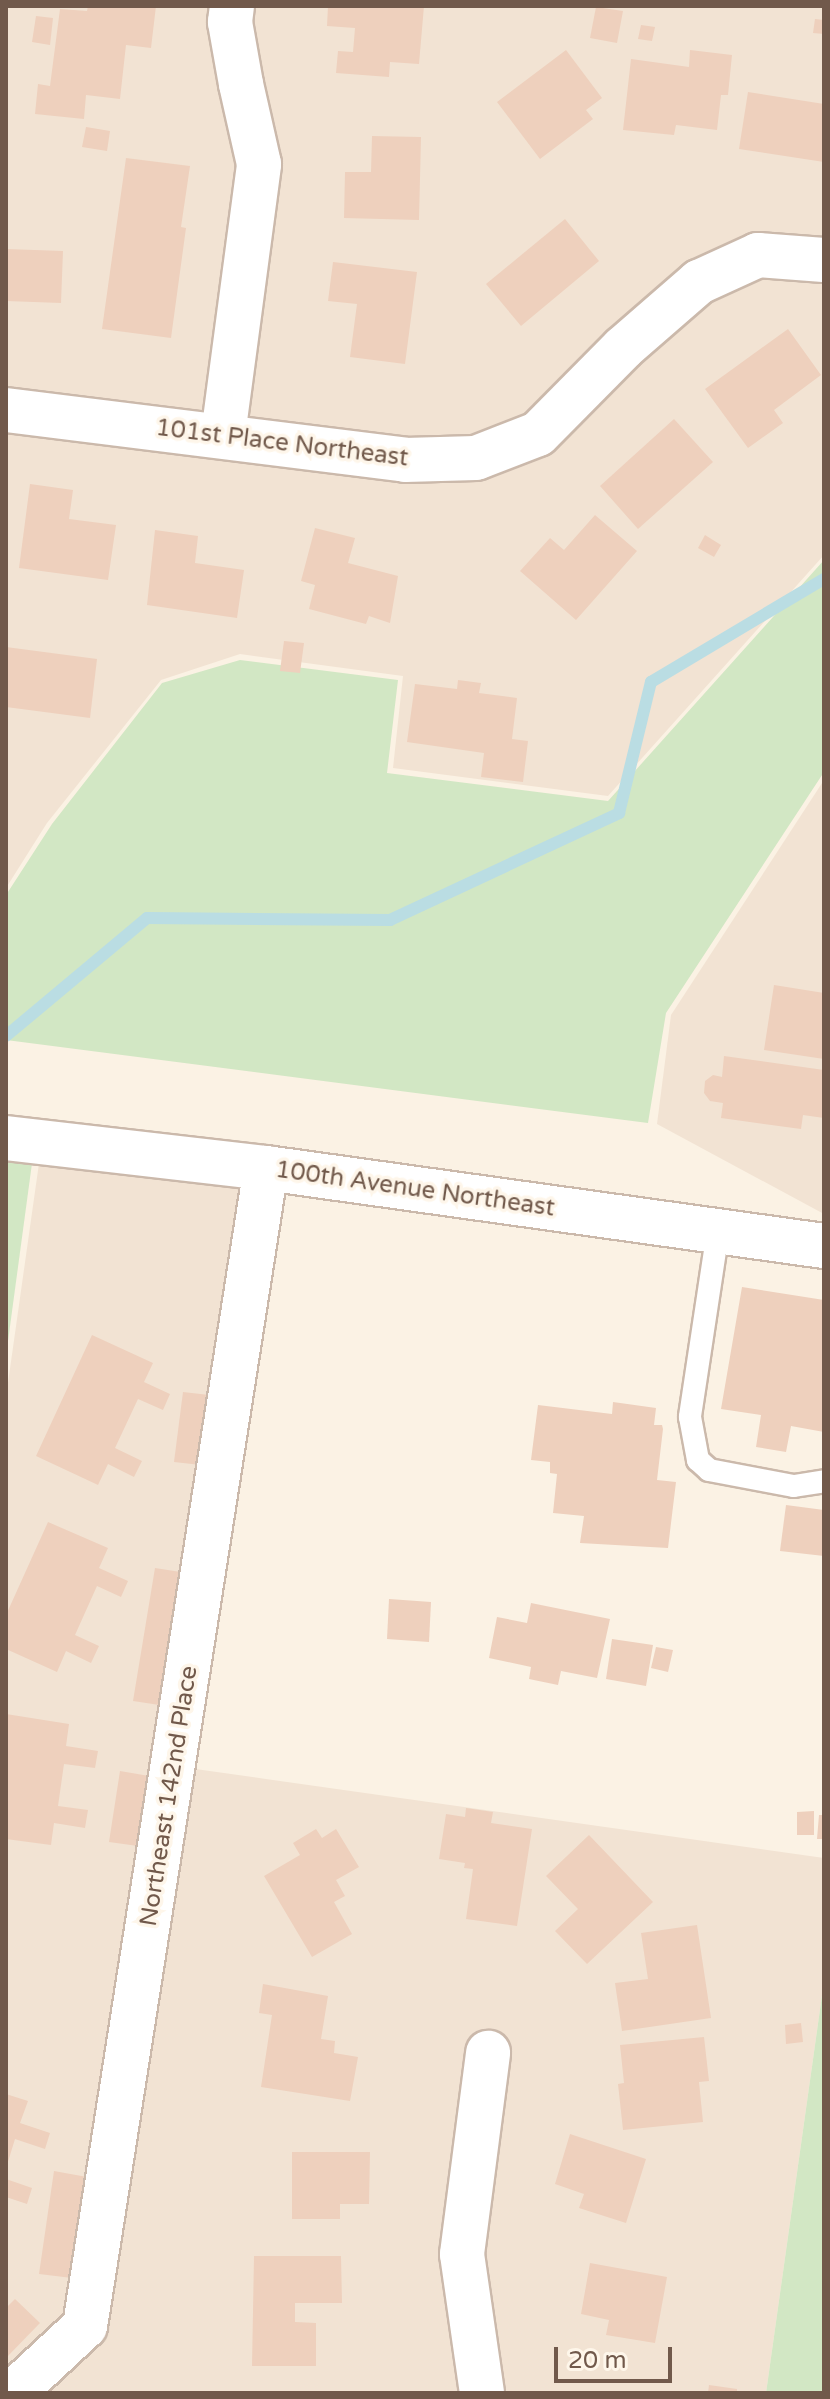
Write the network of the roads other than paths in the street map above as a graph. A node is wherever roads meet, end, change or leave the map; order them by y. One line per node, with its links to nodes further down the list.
1 (232, 6): 4 (street)
2 (824, 260): 4 (street, 101st Place Northeast)
3 (6, 410): 4 (street, 101st Place Northeast)
4 (223, 435)
5 (6, 1138): 6 (street, 100th Avenue Northeast)
6 (266, 1168): 7 (street, 100th Avenue Northeast); 11 (street, Northeast 142nd Place)
7 (718, 1231): 8 (street, 100th Avenue Northeast); 9 (lane)
8 (824, 1246)
9 (824, 1481)
10 (488, 2053): 12 (street)
11 (13, 2393)
12 (482, 2393)

